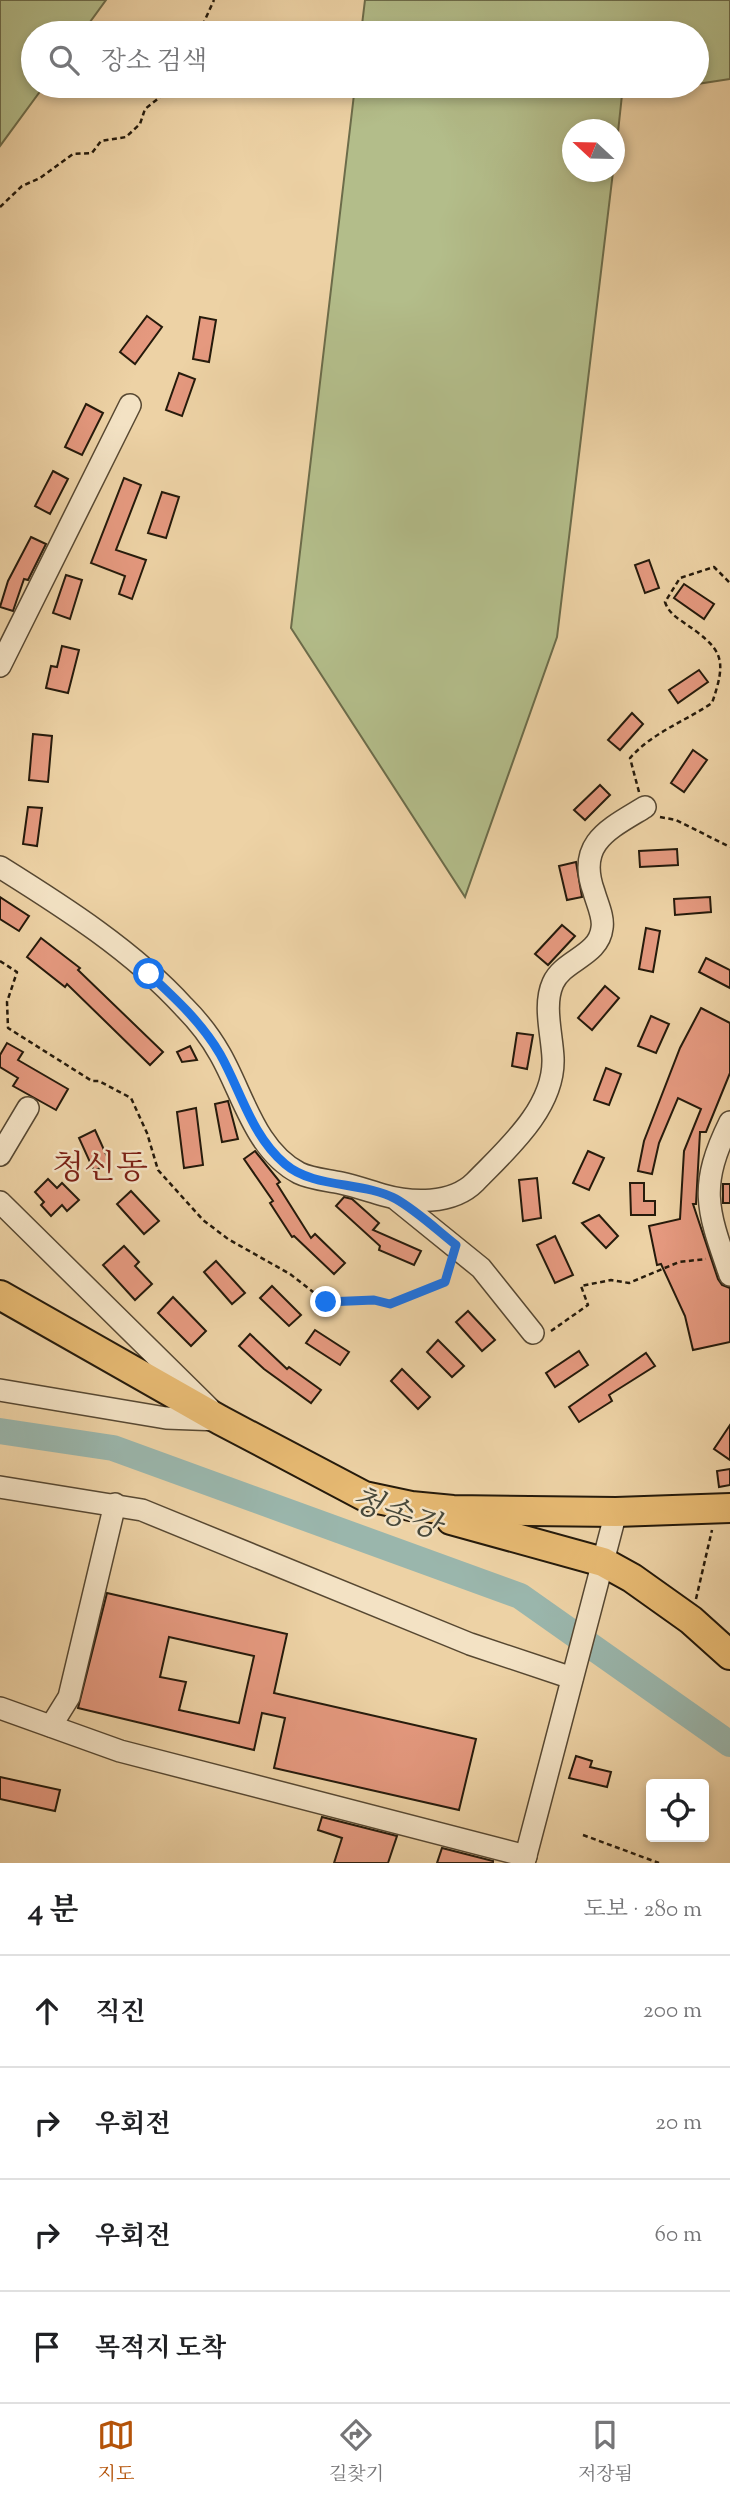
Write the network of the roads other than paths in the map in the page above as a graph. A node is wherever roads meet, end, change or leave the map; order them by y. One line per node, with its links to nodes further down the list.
1 (130, 405): 2 (street)
2 (0, 666)
3 (645, 807): 8 (street)
4 (0, 867): 8 (street)
5 (28, 1108): 7 (street)
6 (730, 1122): 10 (street)
7 (0, 1156)
8 (395, 1199): 12 (street)
9 (0, 1202): 14 (street)
10 (727, 1265)
11 (0, 1295): 14 (main road)
12 (533, 1333)
13 (0, 1390): 14 (street)
14 (219, 1420): 17 (main road)
15 (0, 1487): 16 (street)
16 (115, 1504): 22 (street); 24 (street)
17 (411, 1506): 19 (main road); 20 (main road)
18 (723, 1509): 19 (main road)
19 (616, 1512): 20 (street)
20 (600, 1572): 21 (main road); 22 (street)
21 (730, 1655)
22 (575, 1668): 25 (street)
23 (0, 1708): 24 (street)
24 (51, 1726): 25 (street)
25 (525, 1859)

